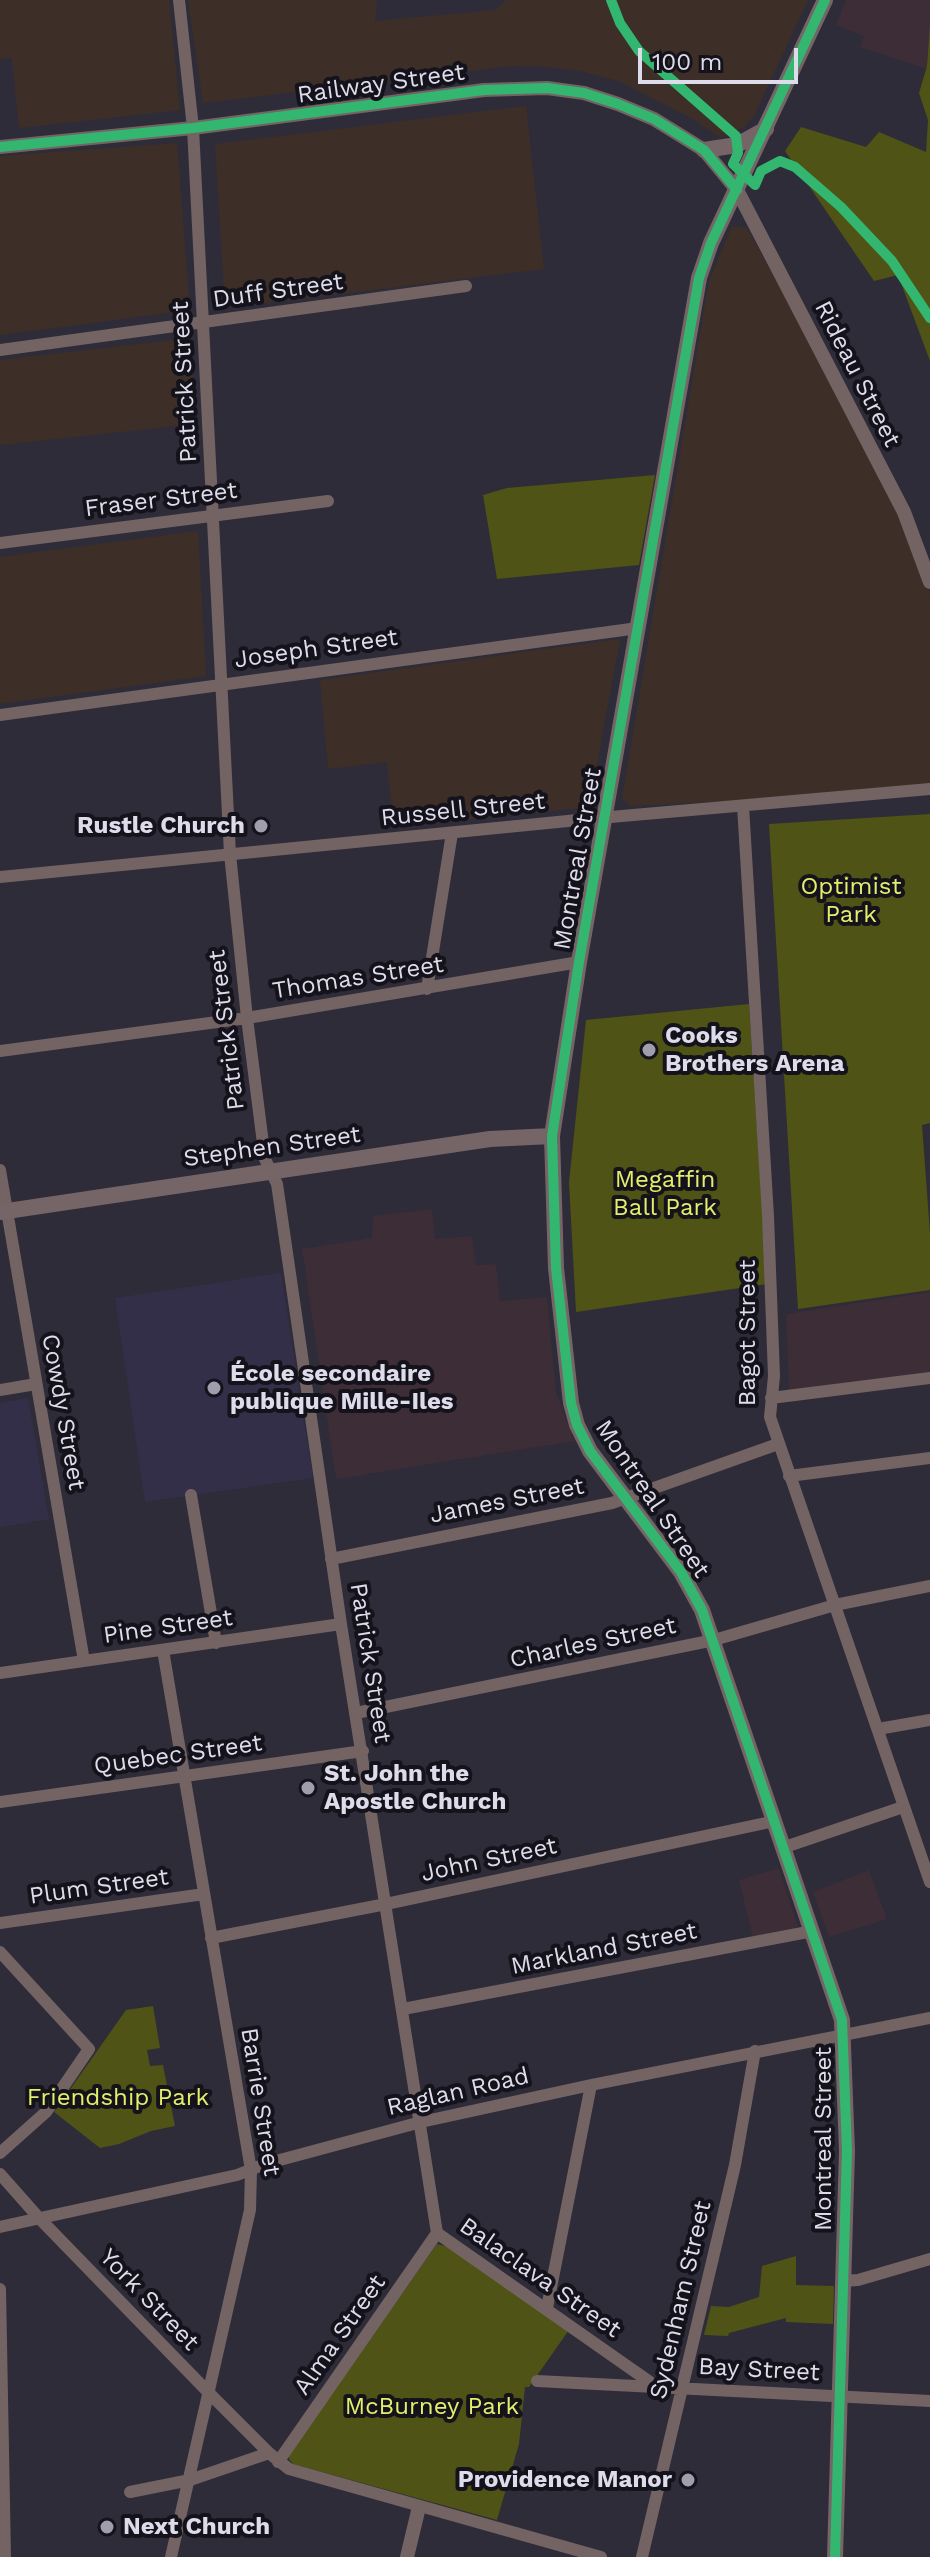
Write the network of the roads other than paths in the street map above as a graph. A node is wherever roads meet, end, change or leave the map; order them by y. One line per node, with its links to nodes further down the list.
1 (179, 0): 3 (street, Patrick Street)
2 (825, 0): 4 (main road, Montreal Street)
3 (193, 128): 5 (street, Railway Street); 6 (street, Railway Street); 9 (street, Patrick Street)
4 (767, 128): 6 (main road); 7 (main road, Montreal Street)
5 (0, 147)
6 (704, 150): 7 (street, Railway Street)
7 (737, 190): 14 (street, Rideau Street); 15 (main road, Montreal Street)
8 (466, 286): 9 (street, Duff Street)
9 (204, 324): 10 (street, Duff Street); 12 (street, Patrick Street)
10 (0, 350)
11 (328, 501): 12 (street, Fraser Street)
12 (213, 515): 13 (street, Fraser Street); 16 (street, Patrick Street)
13 (0, 543)
14 (930, 582)
15 (638, 628): 16 (street, Joseph Street); 20 (main road, Montreal Street)
16 (222, 685): 17 (street, Joseph Street); 22 (street, Patrick Street)
17 (0, 715)
18 (930, 789): 19 (street, Russell Street)
19 (743, 806): 20 (street, Russell Street); 35 (street, Bagot Street)
20 (606, 818): 21 (street, Russell Street); 24 (main road, Montreal Street)
21 (452, 833): 22 (street, Russell Street); 25 (street)
22 (230, 854): 23 (street, Russell Street); 26 (street, Patrick Street)
23 (0, 877)
24 (579, 962): 25 (street, Thomas Street); 28 (main road, Montreal Street)
25 (427, 989): 26 (street, Thomas Street)
26 (247, 1018): 27 (street, Thomas Street); 30 (street, Patrick Street)
27 (0, 1051)
28 (552, 1136): 30 (main road, Stephen Street); 40 (main road, Montreal Street)
29 (0, 1170): 31 (street, Cowdy Street)
30 (271, 1171): 31 (main road, Stephen Street); 41 (street, Patrick Street)
31 (4, 1212): 33 (street, Cowdy Street)
32 (930, 1378): 35 (street)
33 (36, 1384): 34 (street); 48 (street, Cowdy Street)
34 (0, 1390)
35 (771, 1398): 36 (street, Bagot Street)
36 (778, 1444): 38 (street, Bagot Street); 40 (street, James Street)
37 (930, 1458): 38 (street)
38 (789, 1476): 43 (street, Bagot Street)
39 (191, 1495): 46 (street)
40 (625, 1498): 41 (street, James Street); 45 (main road, Montreal Street)
41 (331, 1559): 44 (street, Patrick Street)
42 (930, 1586): 43 (street, Charles Street)
43 (835, 1605): 45 (street, Charles Street); 52 (street, Bagot Street)
44 (341, 1624): 46 (street, Pine Street); 50 (street, Patrick Street)
45 (714, 1640): 50 (street, Charles Street); 57 (main road, Montreal Street)
46 (216, 1643): 47 (street, Pine Street)
47 (163, 1650): 48 (street, Pine Street); 54 (street, Barrie Street)
48 (84, 1661): 49 (street, Pine Street)
49 (0, 1673)
50 (356, 1713): 53 (street, Patrick Street)
51 (930, 1720): 52 (street)
52 (878, 1729): 56 (street, Bagot Street)
53 (363, 1751): 54 (street, Quebec Street); 61 (street, Patrick Street)
54 (185, 1776): 55 (street, Quebec Street); 60 (street, Barrie Street)
55 (0, 1802)
56 (903, 1807): 58 (street); 59 (street, Bagot Street)
57 (775, 1821): 58 (main road, Montreal Street); 61 (street, John Street)
58 (785, 1847): 63 (main road, Montreal Street)
59 (930, 1880)
60 (204, 1894): 62 (street, Plum Street); 64 (street, Barrie Street)
61 (386, 1904): 64 (street, John Street); 66 (street, Patrick Street)
62 (0, 1923)
63 (813, 1931): 66 (street, Markland Street); 68 (main road, Montreal Street)
64 (211, 1938): 73 (street, Barrie Street)
65 (0, 1952): 72 (street)
66 (403, 2009): 71 (street, Patrick Street)
67 (930, 2018): 68 (street, Raglan Road)
68 (844, 2034): 69 (street, Raglan Road); 79 (main road, Montreal Street)
69 (755, 2051): 70 (street, Raglan Road); 85 (street, Sydenham Street)
70 (591, 2085): 71 (street, Raglan Road); 81 (street)
71 (421, 2122): 73 (street, Raglan Road); 77 (street, Patrick Street)
72 (0, 2153)
73 (251, 2170): 75 (street, Raglan Road); 86 (street, Barrie Street)
74 (0, 2174): 75 (street, York Street)
75 (39, 2218): 76 (street, Raglan Road); 86 (street, York Street)
76 (0, 2227)
77 (437, 2233): 81 (street, Balaclava Street); 89 (street, Alma Street)
78 (930, 2259): 79 (street)
79 (843, 2281): 87 (main road, Montreal Street)
80 (0, 2289): 82 (street)
81 (547, 2308): 84 (street, Balaclava Street)
82 (0, 2329): 90 (street)
83 (537, 2381): 84 (street, Bay Street)
84 (657, 2387): 85 (street, Bay Street)
85 (683, 2388): 87 (street, Bay Street); 98 (street, Sydenham Street)
86 (210, 2394): 89 (street, York Street); 91 (street, Barrie Street)
87 (839, 2397): 88 (street, Bay Street); 99 (main road, Montreal Street)
88 (930, 2401)
89 (274, 2458): 91 (street); 93 (street)
90 (2, 2460): 94 (street)
91 (190, 2480): 92 (street); 95 (street, Barrie Street)
92 (130, 2492)
93 (419, 2507): 96 (street); 97 (street)
94 (5, 2557)
95 (171, 2557)
96 (407, 2557)
97 (601, 2557)
98 (642, 2557)
99 (835, 2557)

